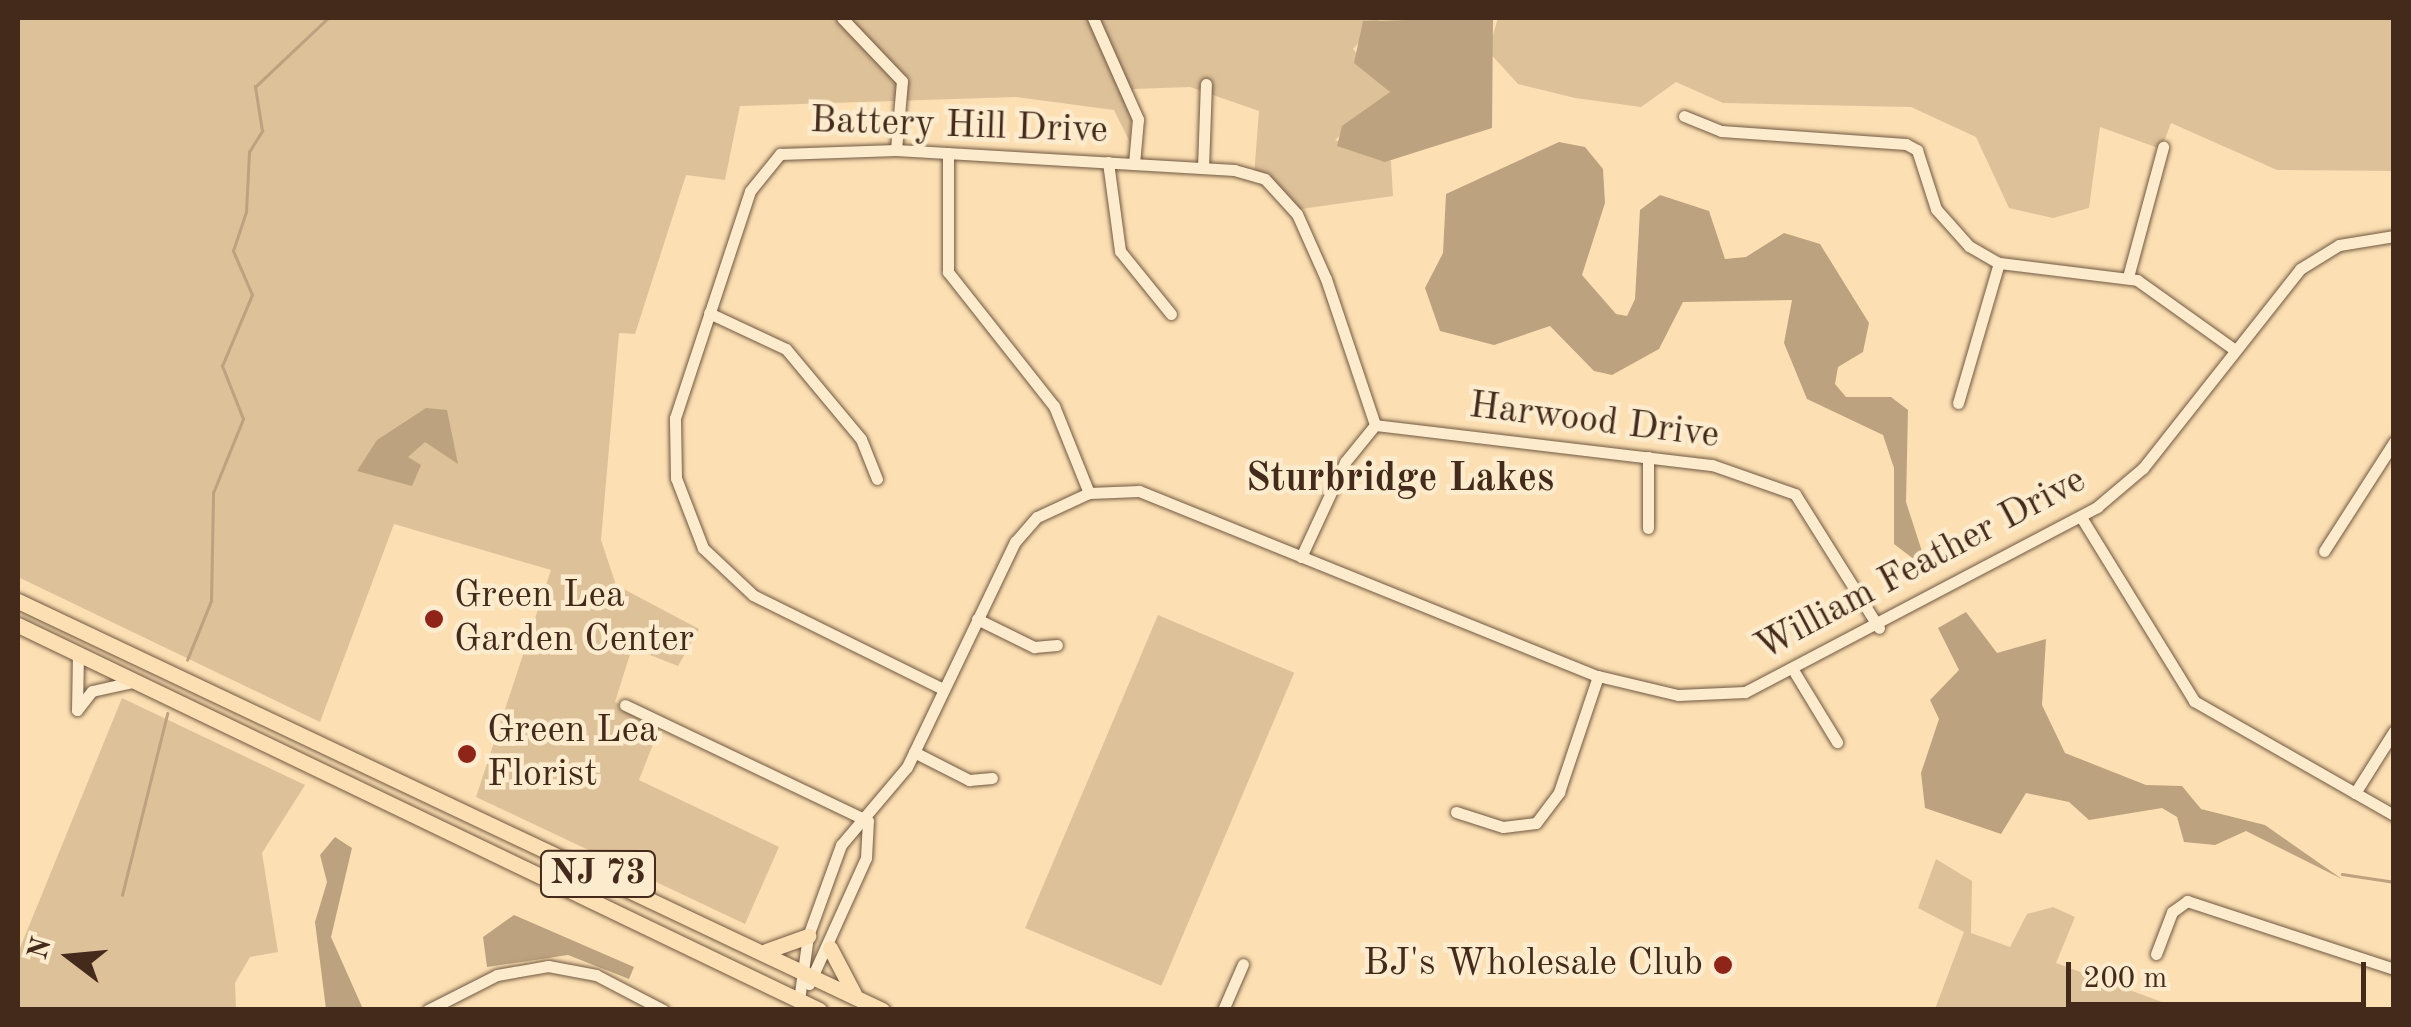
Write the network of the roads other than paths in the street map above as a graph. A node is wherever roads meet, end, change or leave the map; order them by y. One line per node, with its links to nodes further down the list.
1 (842, 18): 6 (street)
2 (1093, 18): 9 (street)
3 (1206, 84): 10 (street)
4 (1684, 116): 12 (street)
5 (2164, 147): 13 (street)
6 (896, 150): 7 (street, Battery Hill Drive); 14 (street, Battery Hill Drive)
7 (948, 153): 8 (street, Battery Hill Drive); 22 (street)
8 (1108, 162): 9 (street, Battery Hill Drive); 15 (street)
9 (1134, 164): 10 (street, Battery Hill Drive)
10 (1203, 168): 18 (street, Battery Hill Drive)
11 (2394, 236): 16 (street, William Feather Drive)
12 (1999, 262): 13 (street); 17 (street)
13 (2128, 277): 16 (street)
14 (708, 313): 21 (street); 36 (street, Battery Hill Drive)
15 (1172, 314)
16 (2235, 350): 23 (street, William Feather Drive)
17 (1958, 403)
18 (1375, 425): 20 (street, Harwood Drive); 26 (street)
19 (2394, 442): 25 (street)
20 (1648, 457): 24 (street); 30 (street, Harwood Drive)
21 (877, 479)
22 (1089, 493): 26 (street, William Feather Drive); 28 (street, William Feather Drive)
23 (2081, 517): 30 (street, William Feather Drive); 43 (street)
24 (1648, 528)
25 (2324, 552)
26 (1301, 557): 34 (street, William Feather Drive)
27 (18, 601): 41 (highway, NJ 73)
28 (977, 620): 31 (street); 36 (street, William Feather Drive)
29 (18, 625): 32 (highway, NJ 73)
30 (1880, 628): 33 (street, William Feather Drive)
31 (1057, 645)
32 (78, 653): 35 (highway, NJ 73); 35 (street)
33 (1795, 673): 34 (street, William Feather Drive); 39 (street)
34 (1598, 676): 45 (street)
35 (135, 682): 44 (highway, NJ 73)
36 (944, 689): 40 (street, William Feather Drive)
37 (625, 705): 47 (street)
38 (2394, 731): 43 (street)
39 (1837, 742)
40 (914, 752): 42 (street); 47 (street, William Feather Drive)
41 (392, 777): 44 (street); 50 (highway, NJ 73)
42 (992, 778)
43 (2355, 792): 46 (street)
44 (381, 799): 56 (highway, NJ 73)
45 (1456, 812)
46 (2394, 815)
47 (868, 821): 48 (street, William Feather Drive); 49 (street, William Feather Drive)
48 (808, 936): 50 (highway); 54 (street, William Feather Drive)
49 (830, 948): 54 (street, William Feather Drive); 55 (highway)
50 (761, 951): 54 (highway, NJ 73)
51 (2156, 954): 53 (street)
52 (1243, 964): 61 (street)
53 (2394, 968)
54 (809, 974): 55 (highway, NJ 73); 56 (street, William Feather Drive)
55 (857, 997): 60 (highway, NJ 73)
56 (799, 1000): 59 (highway, NJ 73)
57 (428, 1010): 58 (street)
58 (663, 1010)
59 (819, 1010)
60 (882, 1010)
61 (1223, 1010)

